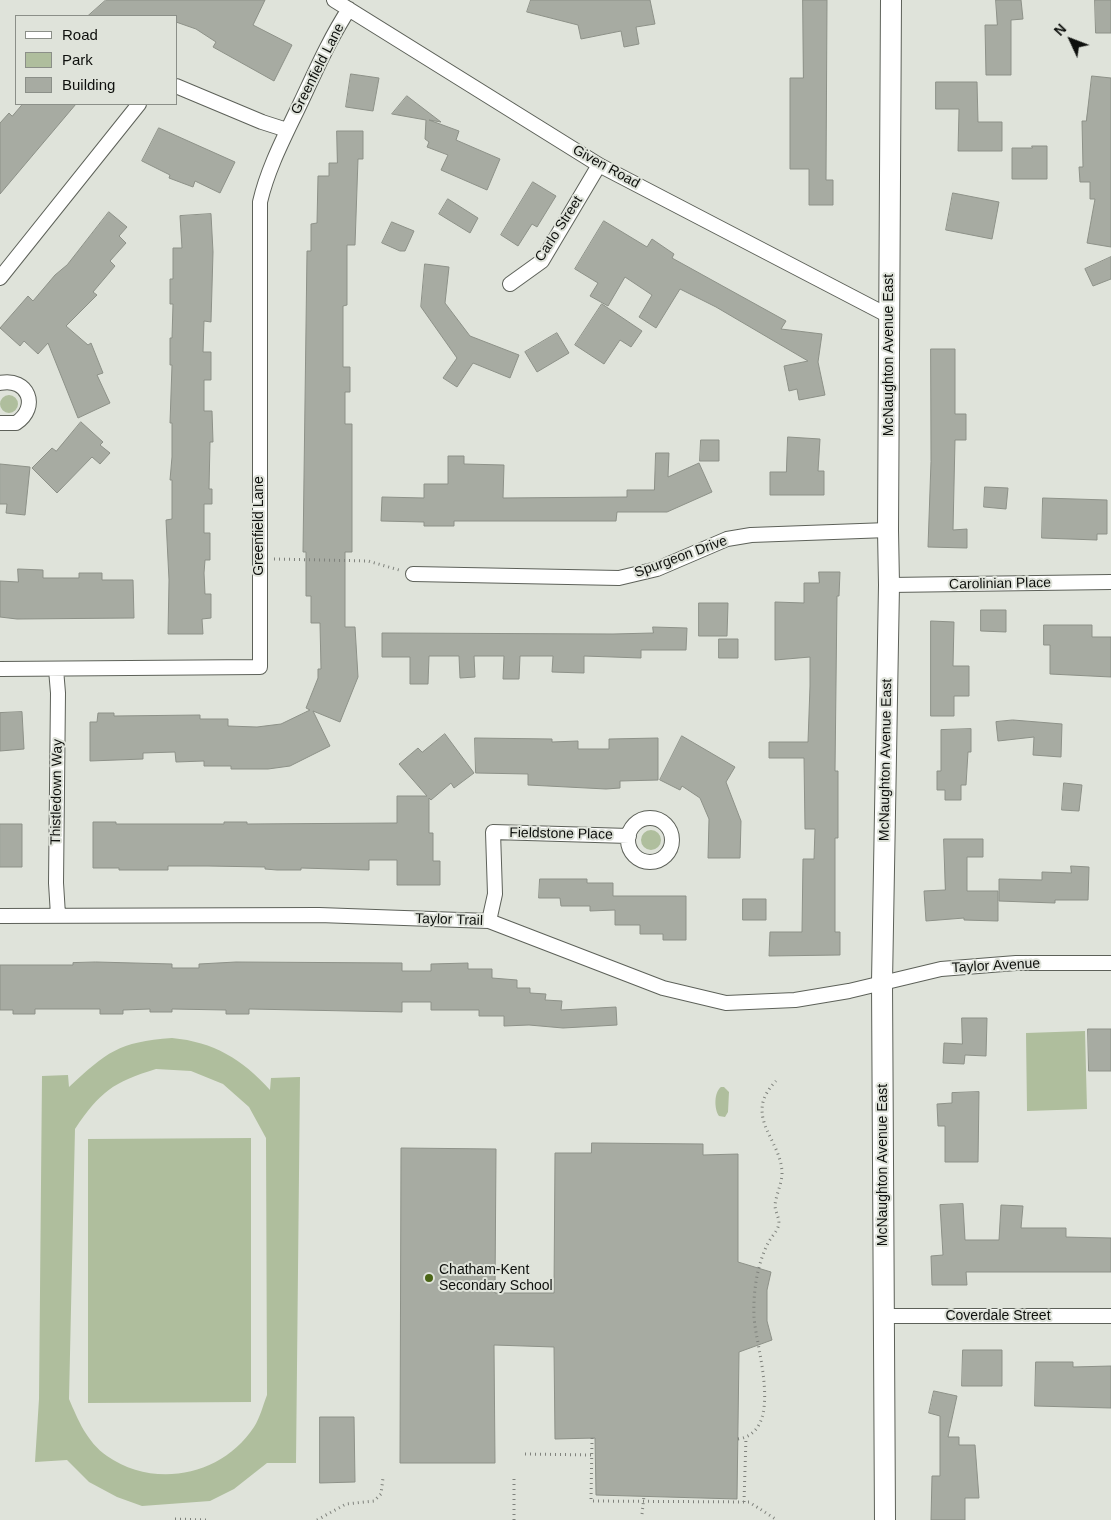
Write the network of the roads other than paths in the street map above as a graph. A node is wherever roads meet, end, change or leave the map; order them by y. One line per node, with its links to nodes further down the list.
1 (334, 0): 3 (street, Given Road)
2 (891, 0): 10 (main road, McNaughton Avenue East)
3 (349, 9): 6 (street, Greenfield Lane); 7 (street, Given Road)
4 (178, 87): 6 (street, Greenfield Lane)
5 (138, 105): 8 (street)
6 (288, 130): 18 (street, Greenfield Lane)
7 (599, 165): 9 (street, Carlo Street); 10 (street, Given Road)
8 (0, 278)
9 (510, 284)
10 (889, 316): 13 (main road, McNaughton Avenue East)
11 (0, 383): 12 (street)
12 (0, 424)
13 (888, 530): 14 (street, Spurgeon Drive); 16 (main road, McNaughton Avenue East)
14 (413, 574)
15 (1111, 582): 16 (street, Carolinian Place)
16 (889, 586): 24 (main road, McNaughton Avenue East)
17 (0, 669): 18 (street, Greenfield Lane)
18 (56, 669): 21 (street, Thistledown Way)
19 (629, 836): 22 (street, Fieldstone Place)
20 (0, 916): 21 (street, Taylor Trail)
21 (58, 916): 22 (street, Taylor Trail)
22 (489, 921): 24 (street, Taylor Trail)
23 (1111, 963): 24 (street, Taylor Avenue)
24 (882, 982): 25 (main road, McNaughton Avenue East)
25 (884, 1316): 26 (street, Coverdale Street); 27 (main road, McNaughton Avenue East)
26 (1111, 1316)
27 (885, 1520)

